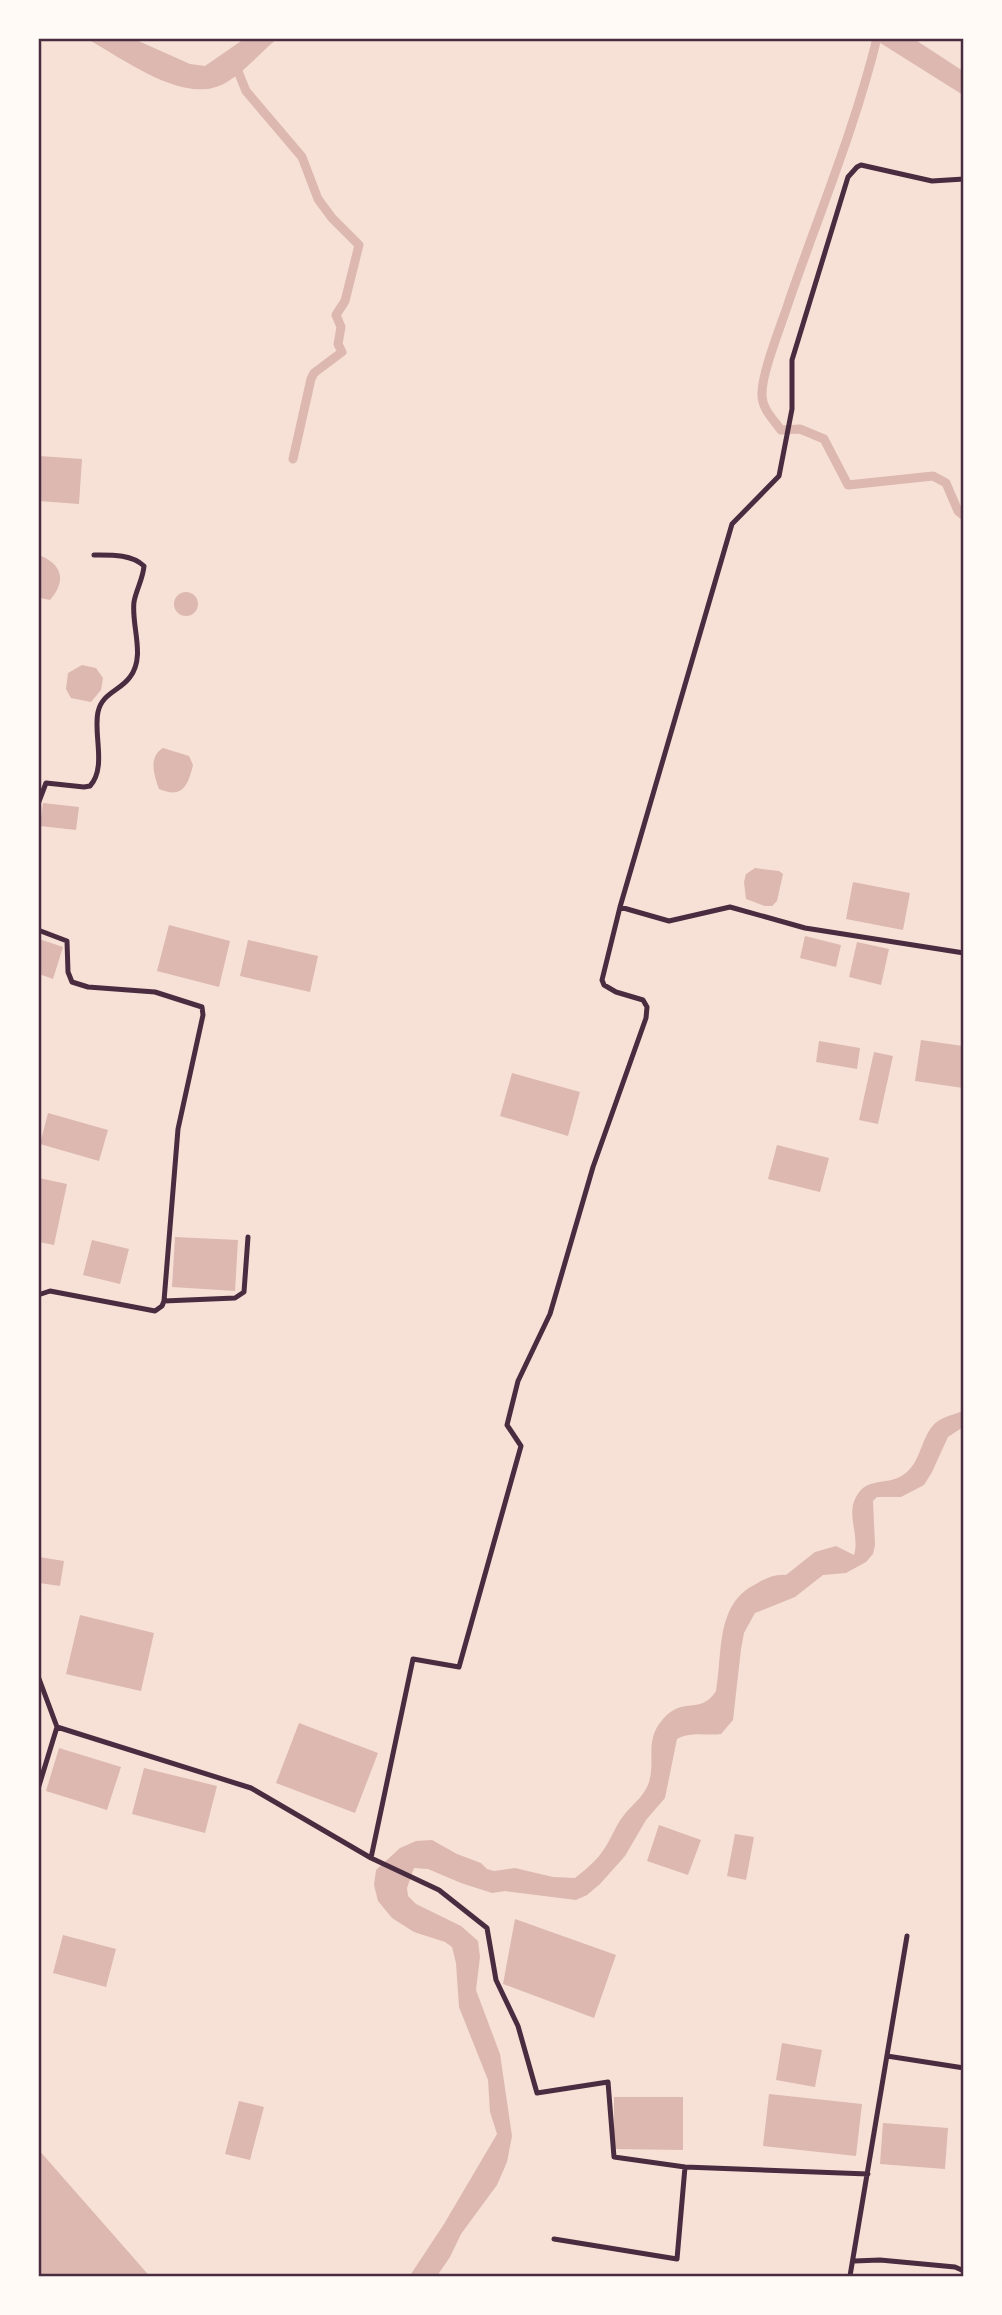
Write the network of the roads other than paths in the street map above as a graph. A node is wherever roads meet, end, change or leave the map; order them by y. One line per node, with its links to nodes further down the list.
1 (964, 179): 4 (street)
2 (94, 555): 3 (street)
3 (38, 804)
4 (620, 907): 6 (street); 13 (street)
5 (38, 930): 9 (street)
6 (964, 953)
7 (248, 1237): 9 (street)
8 (38, 1295): 9 (street)
9 (164, 1301)
10 (38, 1675): 11 (street)
11 (57, 1727): 12 (street); 13 (street)
12 (38, 1789)
13 (371, 1858): 17 (street)
14 (907, 1936): 15 (street)
15 (887, 2056): 16 (street); 18 (street)
16 (964, 2068)
17 (685, 2167): 18 (street); 19 (street)
18 (868, 2174): 20 (street)
19 (554, 2239)
20 (853, 2261): 21 (street); 22 (street)
21 (964, 2271)
22 (850, 2277)

